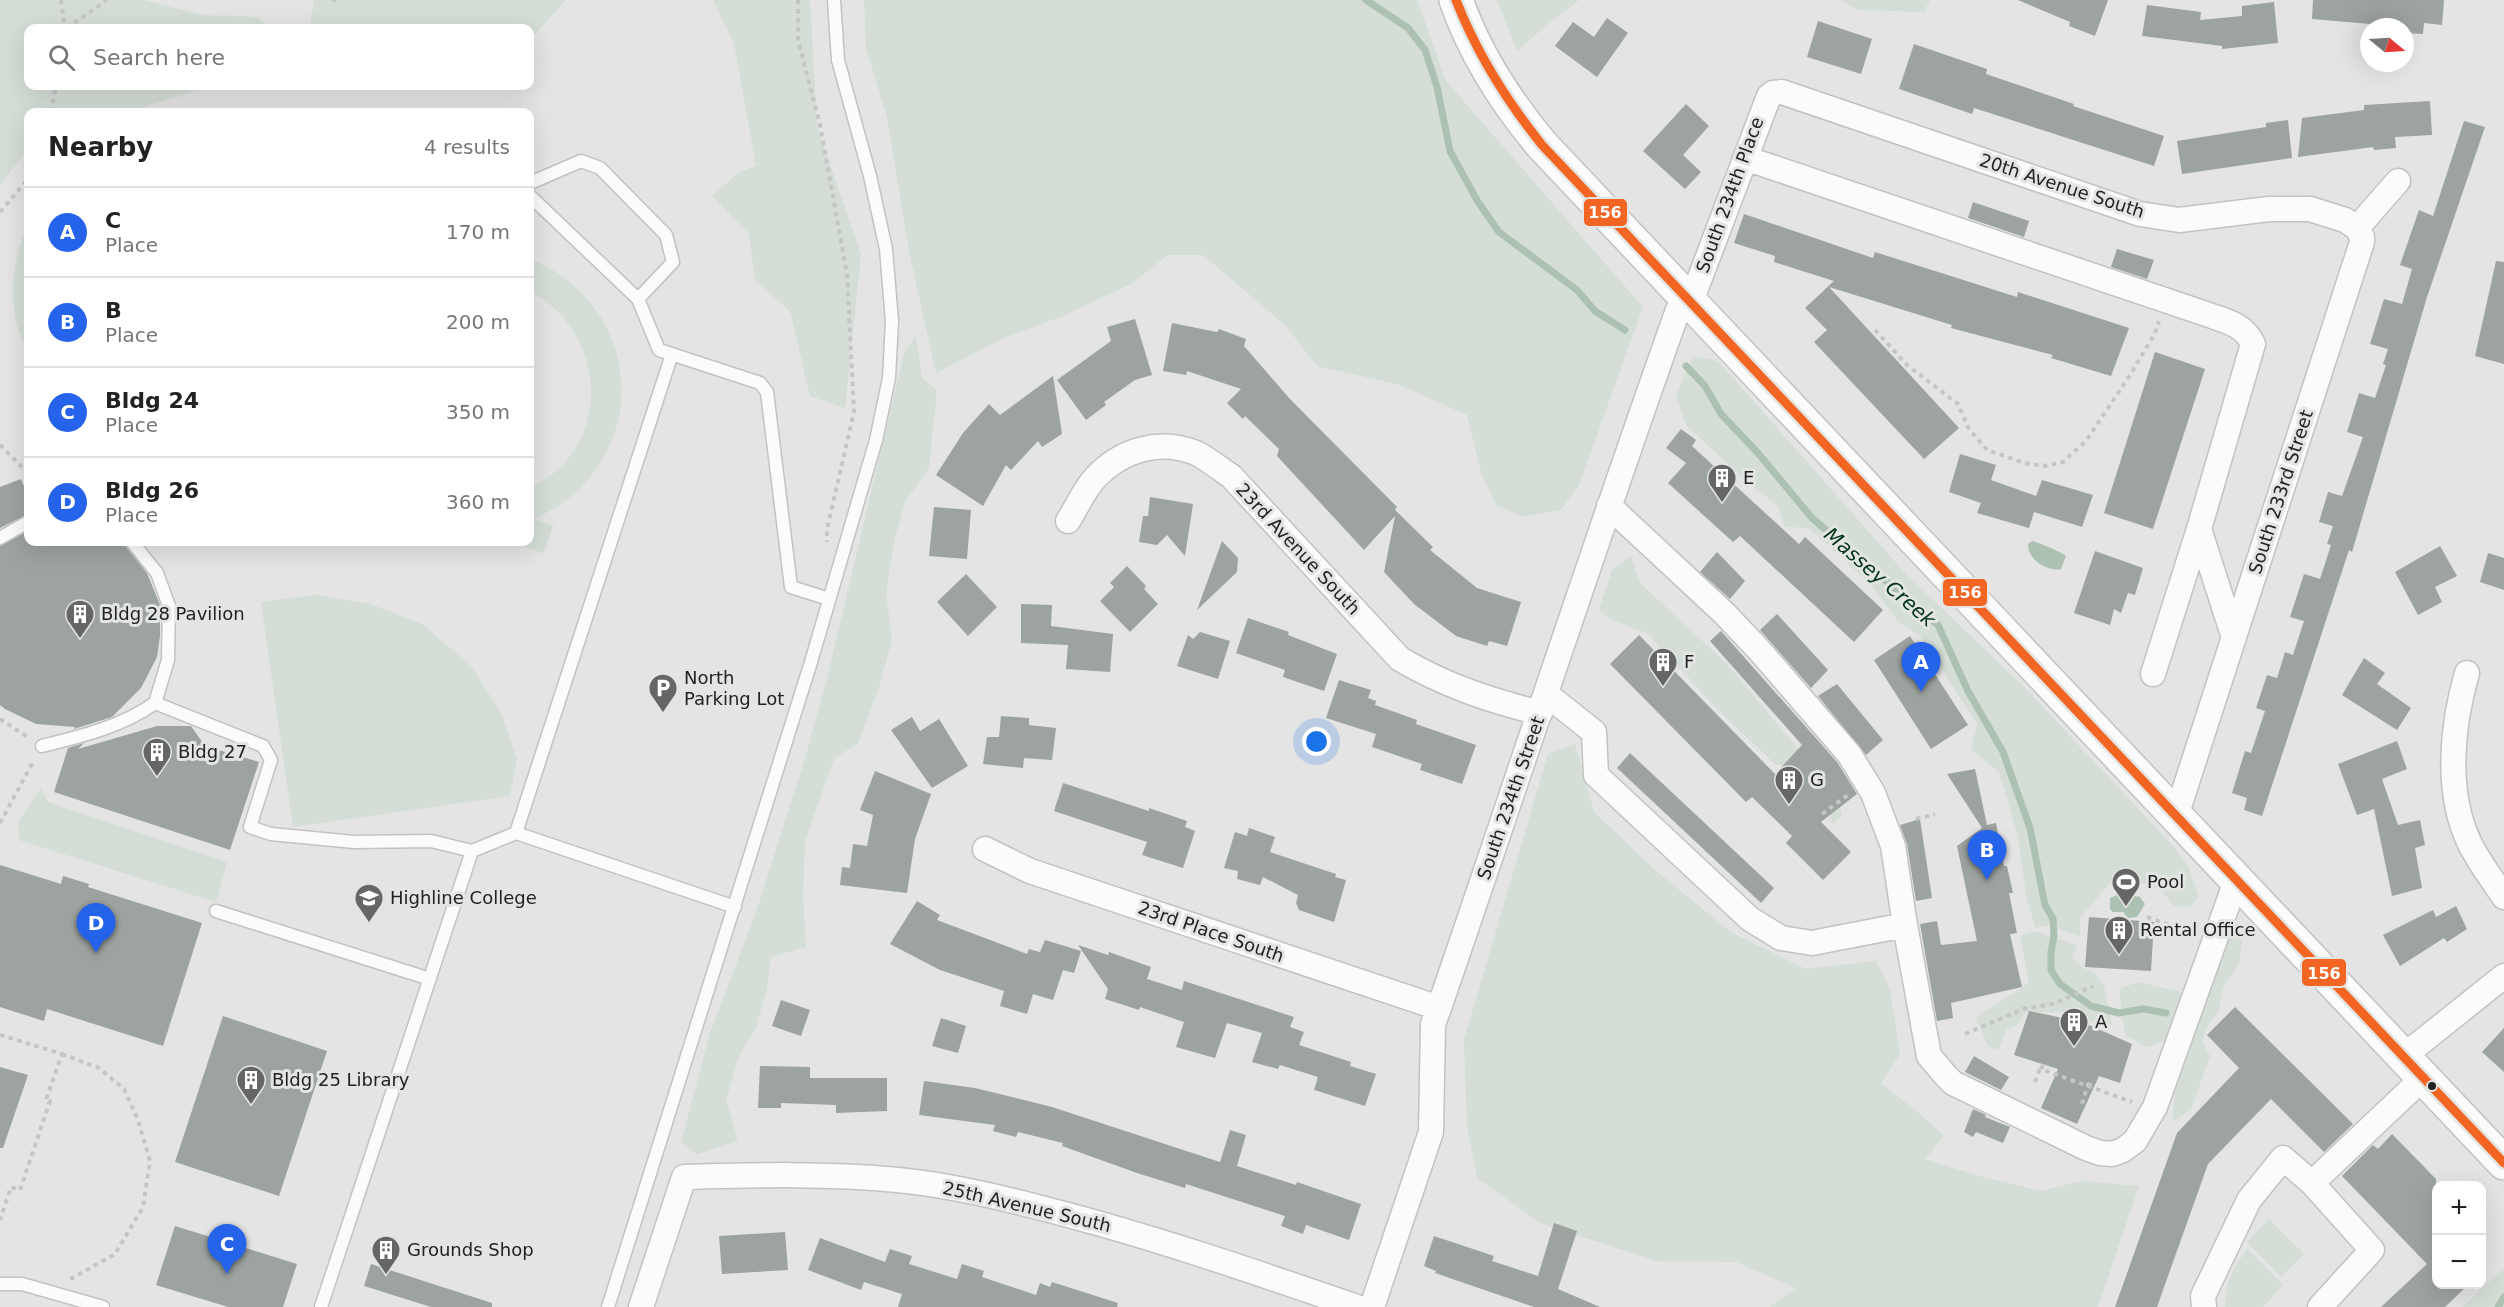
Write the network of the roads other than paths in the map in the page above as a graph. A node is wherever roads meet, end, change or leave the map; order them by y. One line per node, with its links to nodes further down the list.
1 (834, 0): 18 (lane)
2 (1456, 0): 9 (main road)
3 (1773, 93): 4 (street, South 234th Place); 8 (street, 20th Avenue South)
4 (1745, 158): 9 (street, South 234th Place); 15 (street)
5 (534, 181): 10 (lane)
6 (2398, 181): 8 (street)
7 (534, 200): 10 (lane)
8 (2357, 228): 19 (street, South 233rd Street)
9 (1688, 298): 12 (street, South 234th Street); 25 (main road)
10 (638, 299): 11 (lane)
11 (672, 354): 18 (lane); 26 (lane)
12 (1609, 506): 23 (street, South 234th Street); 33 (street)
13 (1068, 521): 23 (street, 23rd Avenue South)
14 (24, 524): 16 (lane)
15 (2199, 529): 19 (street); 21 (street)
16 (0, 538)
17 (135, 546): 22 (lane)
18 (829, 599): 31 (lane)
19 (2234, 638): 25 (street, South 233rd Street)
20 (2467, 673): 30 (street)
21 (2153, 674)
22 (155, 703): 24 (lane); 28 (lane)
23 (1543, 703): 33 (street); 36 (street, South 234th Street)
24 (42, 746)
25 (2176, 816): 29 (main road)
26 (516, 833): 28 (lane); 31 (lane)
27 (985, 849): 36 (street, 23rd Place South)
28 (472, 851): 35 (lane)
29 (2236, 881): 33 (street); 37 (main road)
30 (2504, 897)
31 (735, 907): 43 (lane)
32 (216, 911): 35 (lane)
33 (1905, 925)
34 (2504, 976): 37 (street)
35 (430, 979): 42 (lane)
36 (1439, 1008): 46 (street, South 234th Street)
37 (2414, 1066): 38 (main road); 39 (street)
38 (2504, 1163)
39 (2312, 1184): 47 (street); 48 (street)
40 (0, 1284): 41 (lane)
41 (103, 1307)
42 (321, 1307)
43 (608, 1307)
44 (641, 1307): 45 (street, 25th Avenue South)
45 (1357, 1307)
46 (1372, 1307)
47 (2204, 1307)
48 (2320, 1307)

